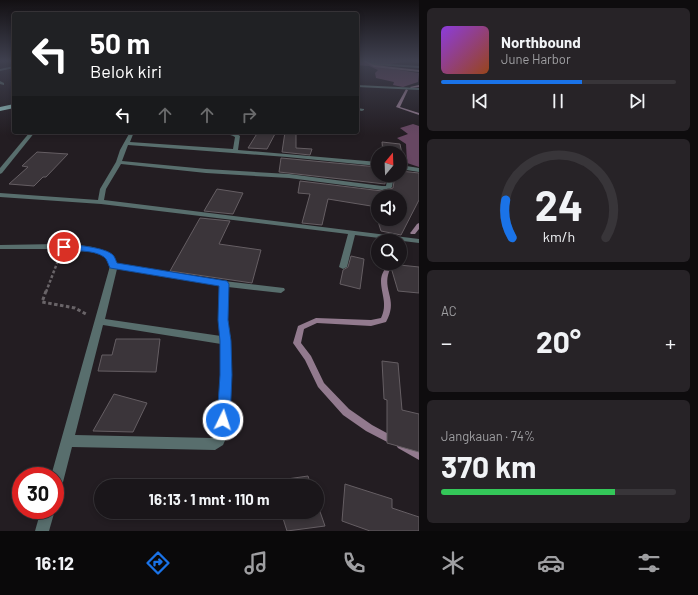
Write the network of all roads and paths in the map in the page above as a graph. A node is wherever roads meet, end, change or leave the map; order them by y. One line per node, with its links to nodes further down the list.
1 (359, 86): 2 (street)
2 (418, 89)
3 (12, 102): 4 (main road)
4 (0, 105)
5 (12, 106): 6 (main road)
6 (0, 109)
7 (31, 134): 16 (street)
8 (131, 134): 10 (street)
9 (235, 134): 11 (street)
10 (127, 143): 11 (street); 12 (street)
11 (235, 151): 13 (street)
12 (119, 162): 17 (street); 19 (street)
13 (371, 163)
14 (407, 168): 15 (street)
15 (419, 170)
16 (0, 172)
17 (389, 182)
18 (0, 195): 19 (street)
19 (101, 202): 20 (street)
20 (352, 233): 21 (street); 25 (street)
21 (419, 241)
22 (0, 247): 23 (street)
23 (64, 247): 24 (street); 28 (path)
24 (114, 266): 26 (street); 28 (street)
25 (343, 267)
26 (224, 284): 27 (street); 29 (street)
27 (281, 290)
28 (99, 321): 29 (street); 30 (street)
29 (226, 341): 30 (street)
30 (68, 441): 31 (street)
31 (60, 467)
32 (45, 519): 33 (street)
33 (42, 531)

